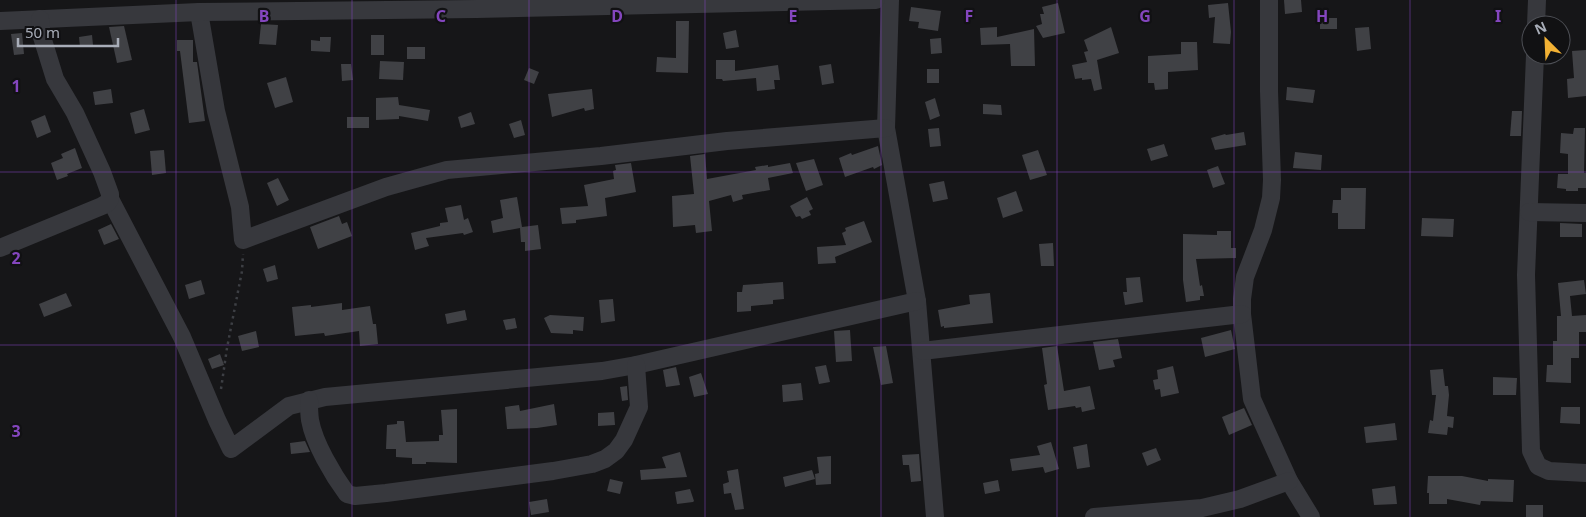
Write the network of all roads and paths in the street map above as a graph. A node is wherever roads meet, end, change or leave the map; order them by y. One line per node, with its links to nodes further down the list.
1 (876, 0): 5 (street)
2 (890, 0): 11 (street)
3 (1269, 0): 18 (street)
4 (1537, 0): 7 (street)
5 (476, 4): 6 (street)
6 (199, 12): 8 (street); 15 (street)
7 (1536, 15)
8 (40, 19): 9 (street); 12 (street)
9 (0, 21)
10 (1535, 65): 13 (street)
11 (886, 128): 15 (street); 17 (street)
12 (110, 199): 16 (street); 22 (street)
13 (1528, 212): 14 (street); 23 (street)
14 (1586, 213)
15 (243, 240): 21 (path)
16 (0, 248)
17 (917, 301): 19 (street); 20 (street)
18 (1242, 314): 19 (street); 24 (street)
19 (922, 351): 25 (street)
20 (636, 366): 22 (street); 22 (street)
21 (220, 393)
22 (309, 400)
23 (1586, 474)
24 (1288, 481): 26 (street); 27 (street)
25 (935, 517)
26 (1094, 517)
27 (1311, 517)

